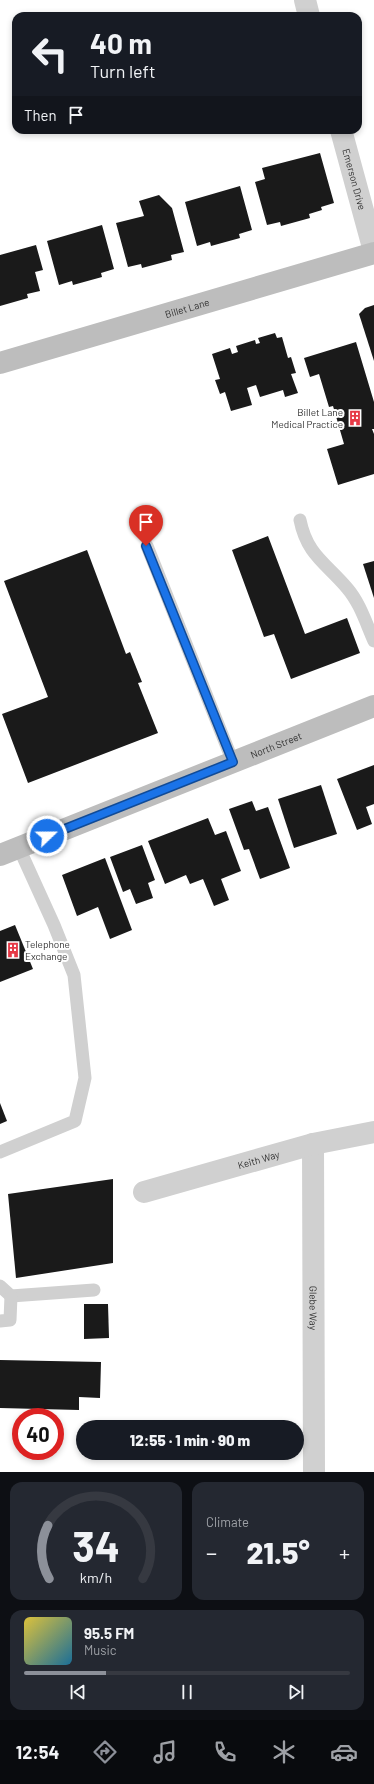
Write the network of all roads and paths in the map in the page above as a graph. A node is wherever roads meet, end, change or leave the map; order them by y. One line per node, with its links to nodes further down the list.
1 (305, 0): 2 (street)
2 (309, 12)
3 (342, 134): 4 (street, Emerson Drive)
4 (374, 252): 5 (street, Billet Lane)
5 (0, 363)
6 (300, 520): 8 (lane)
7 (146, 546): 10 (lane)
8 (374, 641)
9 (374, 706): 10 (street, North Street)
10 (233, 762): 11 (street, North Street)
11 (9, 851): 14 (lane)
12 (374, 1132): 13 (street, Keith Way)
13 (313, 1144): 15 (street, Keith Way); 20 (street, Glebe Way)
14 (0, 1152)
15 (144, 1192)
16 (0, 1286): 18 (lane)
17 (94, 1290): 18 (lane)
18 (11, 1296): 19 (lane)
19 (0, 1321)
20 (314, 1472)

